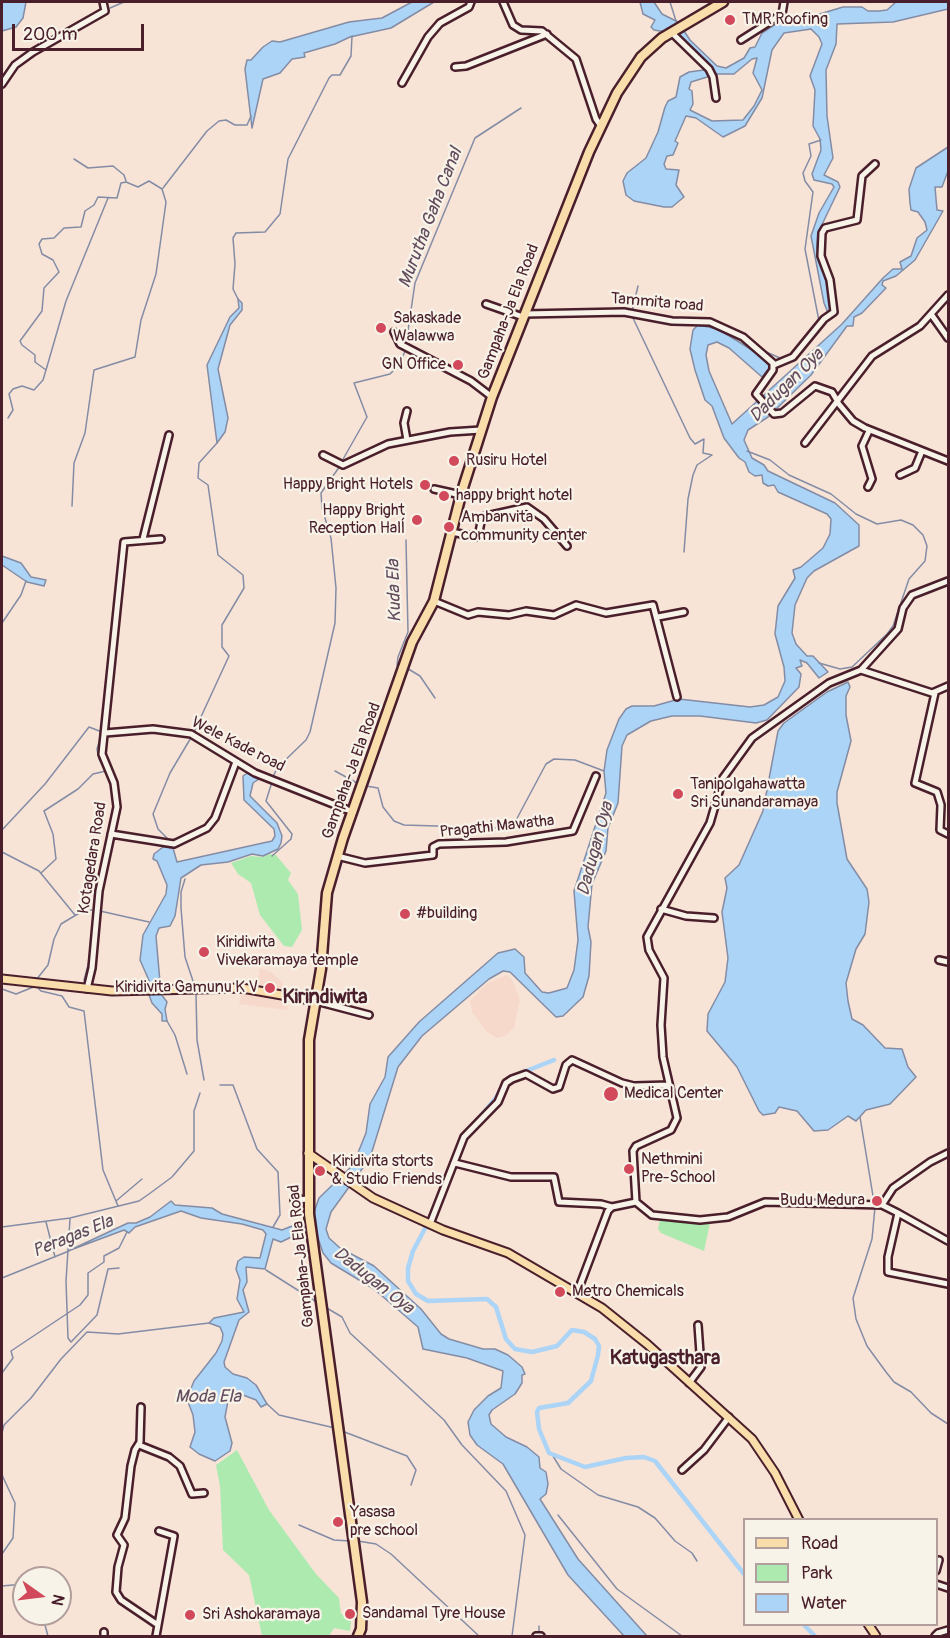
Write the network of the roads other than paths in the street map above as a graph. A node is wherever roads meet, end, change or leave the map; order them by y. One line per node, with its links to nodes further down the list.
1 (103, 2): 11 (street)
2 (471, 2): 10 (street)
3 (503, 2): 7 (street)
4 (719, 2): 6 (highway, Gampaha-Ja Ela Road)
5 (784, 2): 8 (street)
6 (675, 30): 12 (street); 13 (highway, Gampaha-Ja Ela Road)
7 (547, 34): 9 (street); 13 (street)
8 (741, 40)
9 (455, 67)
10 (402, 83)
11 (2, 84)
12 (716, 98)
13 (601, 126): 18 (highway, Gampaha-Ja Ela Road)
14 (874, 164): 21 (street)
15 (948, 296): 17 (street)
16 (486, 304): 18 (street)
17 (931, 314): 20 (street); 23 (street)
18 (523, 315): 21 (street, Tammita road); 22 (highway, Gampaha-Ja Ela Road)
19 (394, 333): 22 (street)
20 (948, 338)
21 (774, 365): 23 (street)
22 (492, 397): 25 (highway, Gampaha-Ja Ela Road)
23 (838, 402): 26 (street); 29 (street)
24 (407, 411): 28 (street)
25 (481, 430): 28 (street); 36 (highway, Gampaha-Ja Ela Road)
26 (869, 430): 30 (street); 34 (street)
27 (169, 435): 38 (street)
28 (407, 440): 31 (street)
29 (806, 443)
30 (922, 451): 32 (street); 33 (street)
31 (323, 454)
32 (948, 461)
33 (900, 475)
34 (867, 487)
35 (434, 489): 36 (street)
36 (461, 495): 37 (highway, Gampaha-Ja Ela Road)
37 (451, 532): 40 (street); 42 (highway, Gampaha-Ja Ela Road)
38 (143, 539): 39 (street); 49 (street, Kotagedara Road)
39 (161, 539)
40 (567, 546)
41 (948, 581): 45 (street)
42 (434, 600): 44 (street); 52 (highway, Gampaha-Ja Ela Road)
43 (684, 612): 44 (street)
44 (658, 617): 48 (street)
45 (861, 670): 47 (street); 56 (street)
46 (948, 686): 47 (street)
47 (935, 693): 54 (street)
48 (677, 698)
49 (105, 733): 50 (street, Wele Kade road); 53 (street, Kotagedara Road)
50 (236, 762): 52 (street, Wele Kade road); 53 (street)
51 (596, 776): 55 (street, Pragathi Mawatha)
52 (353, 812): 55 (highway, Gampaha-Ja Ela Road)
53 (111, 834): 61 (street, Kotagedara Road)
54 (948, 834)
55 (337, 856): 62 (highway, Gampaha-Ja Ela Road)
56 (661, 909): 57 (street); 64 (street)
57 (714, 918)
58 (939, 960): 59 (street)
59 (948, 962)
60 (2, 979): 61 (main road)
61 (87, 989): 62 (main road)
62 (316, 1001): 63 (street); 66 (highway, Gampaha-Ja Ela Road)
63 (369, 1015)
64 (669, 1085): 67 (street); 70 (street)
65 (948, 1153): 71 (street)
66 (308, 1154): 69 (highway, Gampaha-Ja Ela Road); 74 (main road)
67 (455, 1163): 72 (street); 74 (street)
68 (294, 1200): 69 (street)
69 (309, 1200): 92 (highway, Gampaha-Ja Ela Road)
70 (636, 1202): 71 (street); 72 (street)
71 (882, 1205): 73 (street)
72 (612, 1207): 77 (street)
73 (898, 1213): 75 (street); 76 (street)
74 (430, 1224): 77 (main road)
75 (948, 1241)
76 (948, 1284)
77 (577, 1293): 79 (main road)
78 (698, 1325): 79 (street)
79 (689, 1383): 81 (main road)
80 (141, 1407): 82 (street)
81 (729, 1417): 83 (street); 85 (main road)
82 (139, 1445): 84 (street); 89 (street)
83 (682, 1470)
84 (204, 1493)
85 (798, 1518)
86 (159, 1531): 89 (street)
87 (939, 1560): 88 (street)
88 (938, 1564)
89 (158, 1625): 91 (street)
90 (948, 1630): 93 (street)
91 (156, 1636)
92 (358, 1636)
93 (935, 1636)

